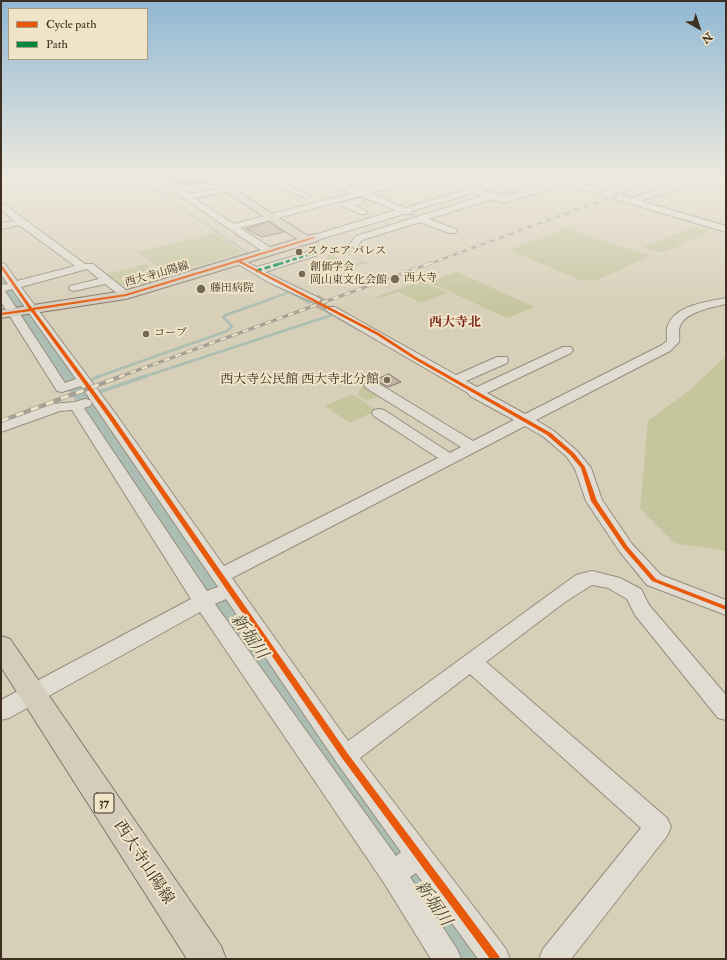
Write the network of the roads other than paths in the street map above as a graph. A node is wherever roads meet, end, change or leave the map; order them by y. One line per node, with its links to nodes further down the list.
1 (223, 221): 10 (street)
2 (256, 221): 10 (street)
3 (282, 221): 13 (main road)
4 (369, 221): 13 (street)
5 (413, 221): 14 (street)
6 (428, 221): 12 (street)
7 (698, 221): 11 (street)
8 (21, 222): 9 (street); 19 (street)
9 (1, 226)
10 (232, 227): 15 (street)
11 (726, 229)
12 (452, 231)
13 (310, 239): 15 (main road, 西大寺山陽線)
14 (354, 245)
15 (269, 251): 17 (main road, 西大寺山陽線)
16 (314, 253): 20 (street)
17 (238, 261): 20 (street); 24 (main road, 西大寺山陽線)
18 (1, 266): 22 (street)
19 (82, 267): 21 (street); 22 (street)
20 (256, 271): 25 (street)
21 (107, 280): 23 (street); 24 (street)
22 (7, 288): 28 (street)
23 (74, 288)
24 (126, 295): 28 (main road, 西大寺山陽線)
25 (315, 300)
26 (726, 301): 36 (street)
27 (331, 309): 31 (street)
28 (15, 312): 35 (street)
29 (567, 350): 33 (street)
30 (502, 360): 31 (street)
31 (455, 381): 33 (street)
32 (371, 385): 38 (street)
33 (476, 392): 36 (street)
34 (379, 412): 39 (street)
35 (91, 415): 37 (street); 40 (street); 41 (street)
36 (524, 421): 38 (street); 42 (street)
37 (1, 428)
38 (472, 447): 39 (street)
39 (450, 458): 43 (street)
40 (188, 534): 41 (street); 43 (street)
41 (168, 543): 43 (street)
42 (654, 580): 44 (street); 45 (street)
43 (218, 591): 48 (street); 51 (street); 52 (street)
44 (634, 594): 47 (street); 50 (street)
45 (726, 608)
46 (1, 646): 48 (main road, 西大寺山陽線 / 37)
47 (472, 663): 51 (street); 56 (street)
48 (32, 694): 49 (street); 53 (main road, 西大寺山陽線 / 37)
49 (1, 711)
50 (726, 711)
51 (345, 756): 52 (street)
52 (406, 864): 54 (street); 55 (street)
53 (208, 959)
54 (447, 959)
55 (496, 959)
56 (553, 959)

